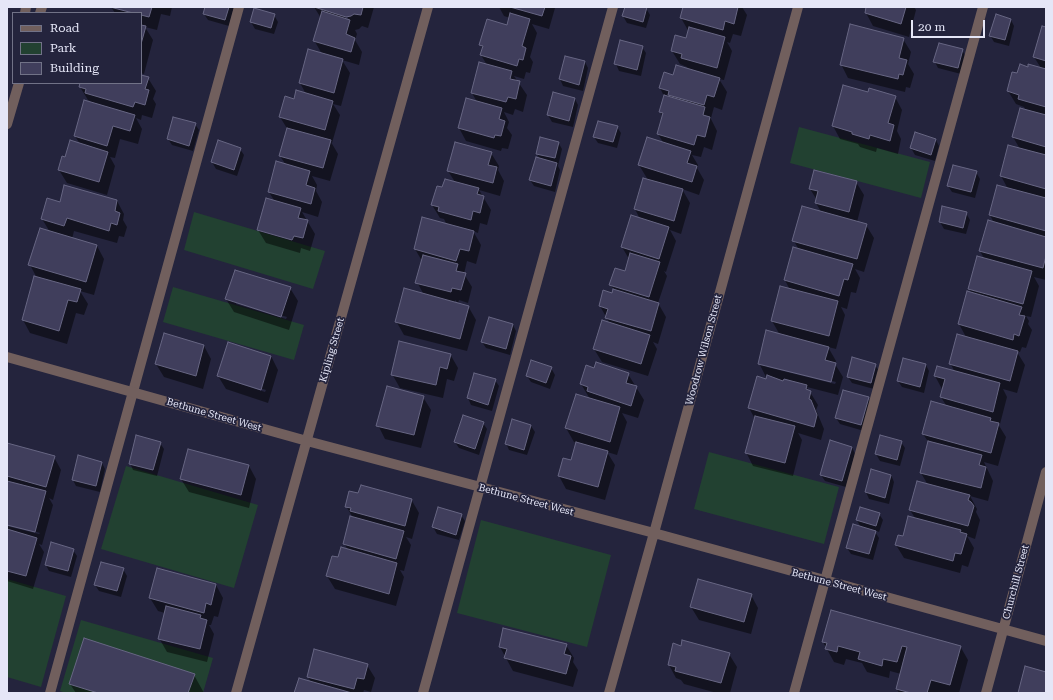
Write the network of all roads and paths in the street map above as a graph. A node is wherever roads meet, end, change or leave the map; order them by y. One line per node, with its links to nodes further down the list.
1 (238, 7): 11 (street)
2 (428, 7): 12 (street, Kipling Street)
3 (613, 7): 14 (street)
4 (798, 7): 15 (street, Woodrow Wilson Street)
5 (983, 7): 16 (street)
6 (16, 84): 8 (street)
7 (19, 84): 8 (street)
8 (13, 104): 9 (street)
9 (7, 124)
10 (7, 357): 11 (street, Bethune Street West)
11 (133, 392): 12 (street, Bethune Street West); 19 (street)
12 (307, 441): 14 (street, Bethune Street West); 20 (street, Kipling Street)
13 (1046, 472): 17 (street, Churchill Street)
14 (480, 488): 15 (street, Bethune Street West); 21 (street)
15 (654, 533): 16 (street, Bethune Street West); 22 (street, Woodrow Wilson Street)
16 (825, 581): 17 (street, Bethune Street West); 23 (street)
17 (1003, 629): 18 (street, Bethune Street West); 24 (street, Churchill Street)
18 (1046, 641)
19 (50, 693)
20 (236, 693)
21 (423, 693)
22 (609, 693)
23 (794, 693)
24 (986, 693)

